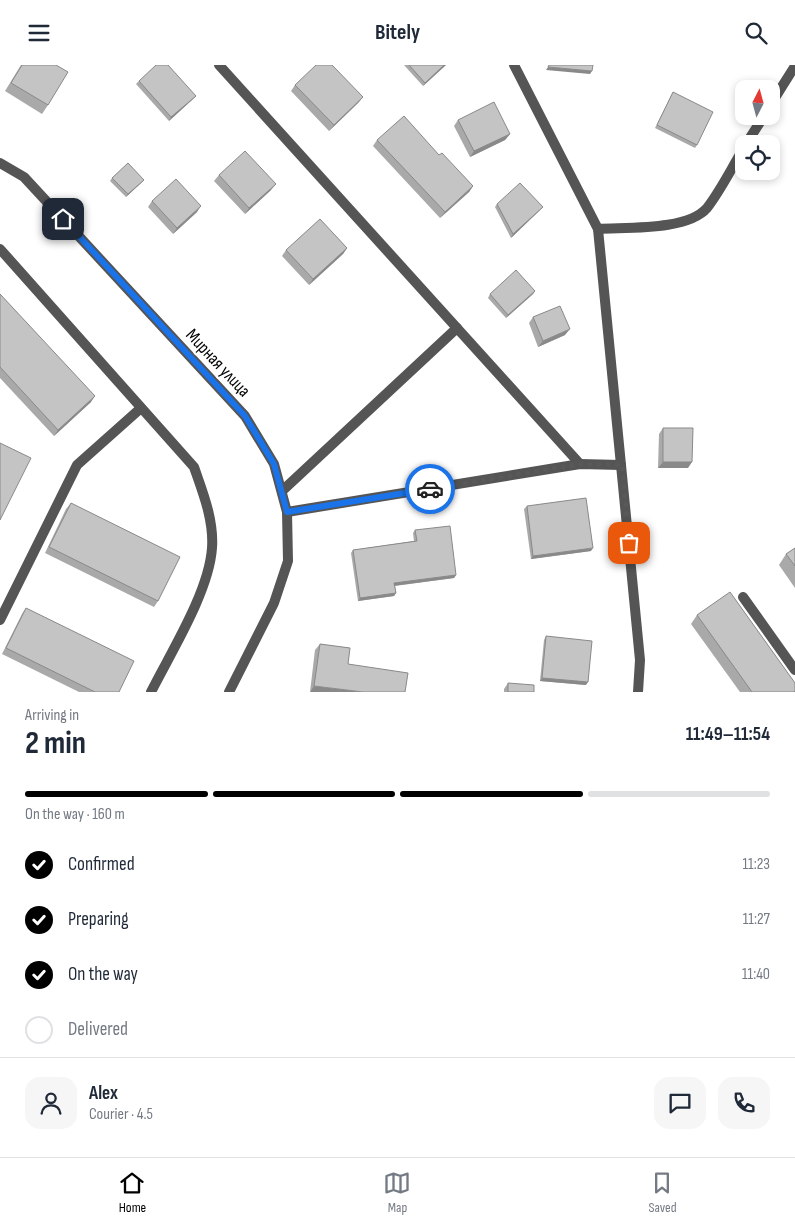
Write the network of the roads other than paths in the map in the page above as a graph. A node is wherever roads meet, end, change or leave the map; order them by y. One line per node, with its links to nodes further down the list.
1 (218, 65): 9 (street)
2 (514, 65): 7 (street)
3 (795, 66): 4 (street)
4 (780, 90)
5 (735, 162): 7 (street)
6 (0, 163): 13 (street, Мирная улица)
7 (598, 229): 12 (street)
8 (0, 249): 10 (street)
9 (457, 328): 11 (street); 13 (street)
10 (141, 408): 16 (street); 18 (street)
11 (580, 464): 12 (street); 14 (street)
12 (622, 465): 20 (street)
13 (282, 491): 14 (street, Мирная улица)
14 (287, 512): 19 (street, Мирная улица)
15 (743, 597): 17 (street)
16 (0, 620)
17 (795, 669)
18 (151, 692)
19 (229, 692)
20 (638, 692)

